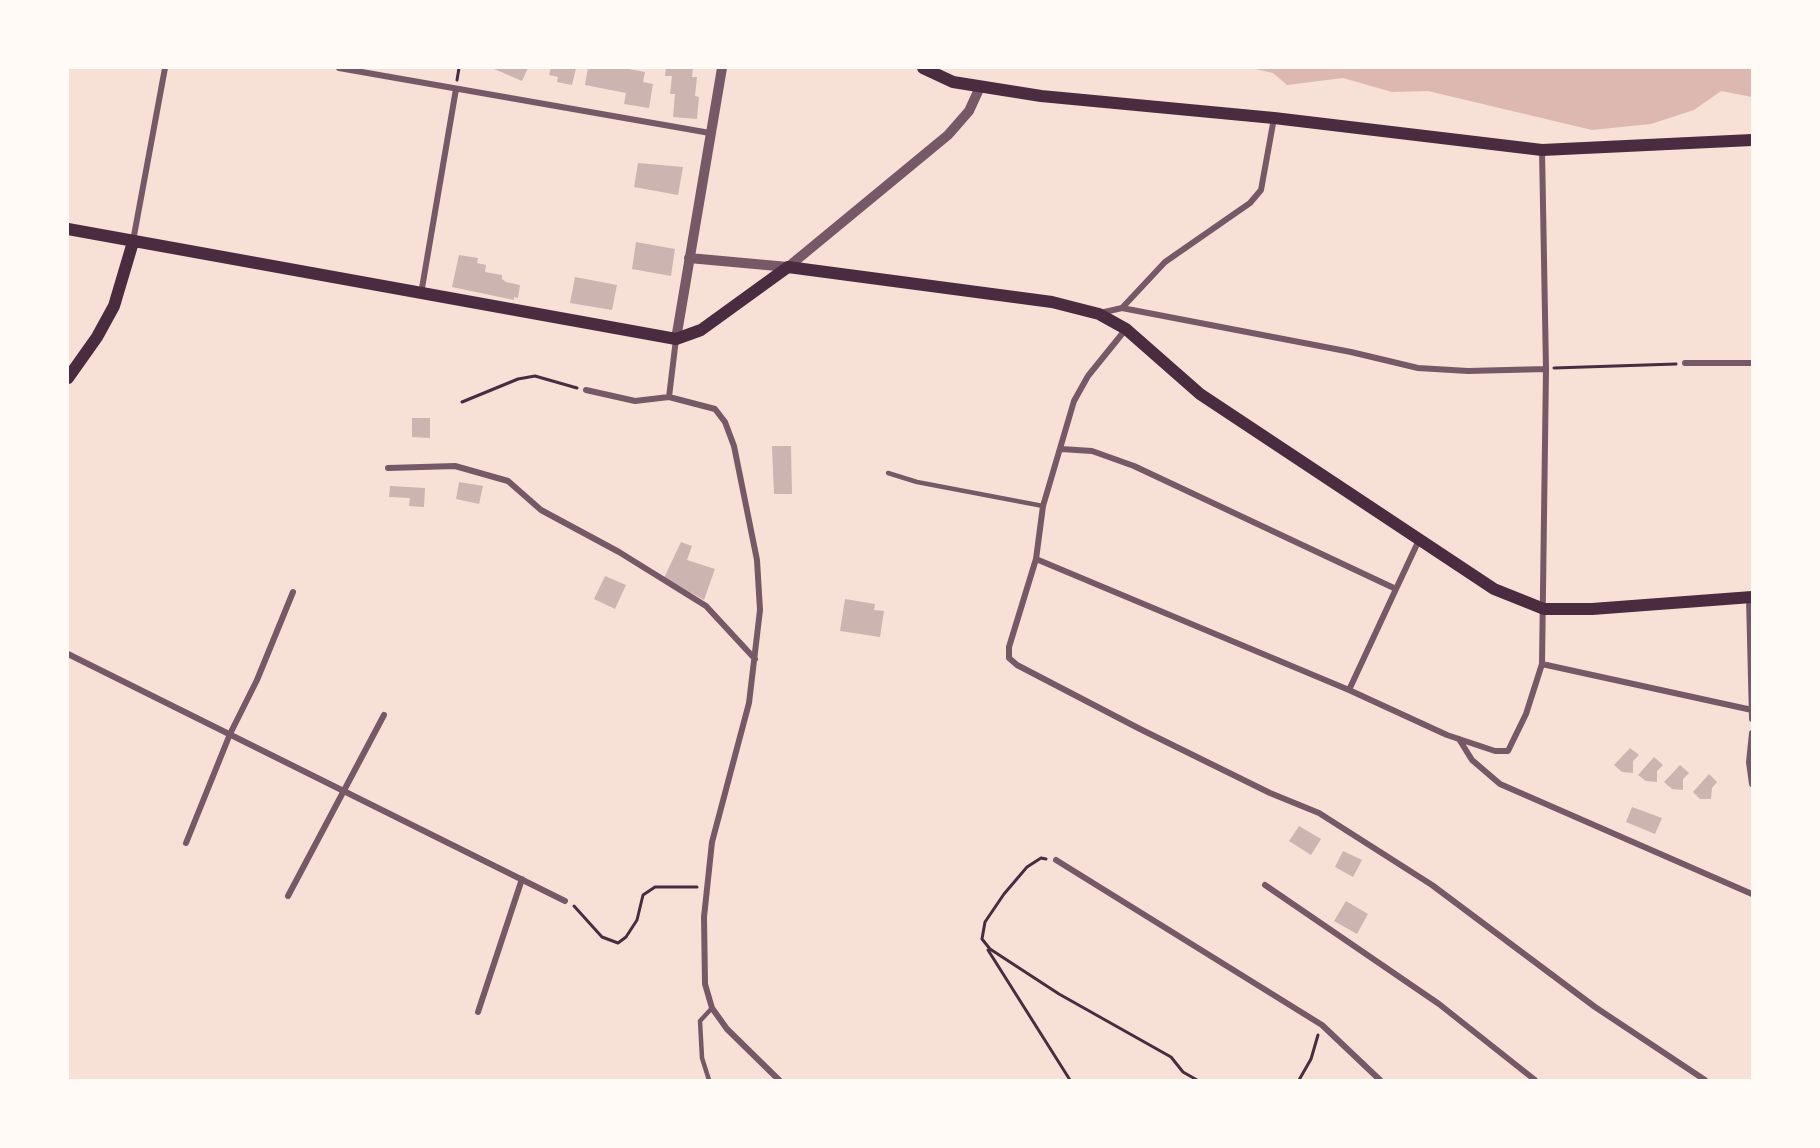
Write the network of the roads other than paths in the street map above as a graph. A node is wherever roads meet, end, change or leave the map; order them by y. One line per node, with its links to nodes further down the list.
1 (165, 68): 12 (street)
2 (339, 68): 6 (street)
3 (722, 68): 8 (street)
4 (923, 68): 5 (main road)
5 (980, 87): 7 (main road); 14 (street)
6 (456, 89): 8 (street); 15 (street)
7 (1274, 118): 10 (main road); 16 (street)
8 (710, 133): 13 (street)
9 (1752, 140): 10 (main road)
10 (1542, 150): 22 (street)
11 (68, 230): 12 (main road)
12 (133, 242): 15 (main road); 23 (main road)
13 (689, 258): 14 (street); 19 (street)
14 (788, 267): 17 (main road); 19 (main road)
15 (421, 294): 19 (main road)
16 (1122, 308): 17 (street); 22 (street)
17 (1099, 314): 18 (main road)
18 (1126, 329): 26 (street); 30 (main road)
19 (676, 339): 25 (street)
20 (1685, 363): 21 (street)
21 (1752, 363)
22 (1546, 369): 35 (street)
23 (68, 378)
24 (586, 390): 25 (street)
25 (669, 397): 37 (street)
26 (1061, 449): 29 (street); 32 (street)
27 (388, 468): 37 (street)
28 (888, 473): 29 (lane)
29 (1043, 506): 31 (street)
30 (1419, 540): 32 (street); 35 (main road)
31 (1036, 559): 39 (street); 61 (street)
32 (1396, 589): 39 (street)
33 (293, 592): 44 (street)
34 (1751, 597): 35 (main road); 40 (street)
35 (1544, 609): 38 (street)
36 (68, 654): 44 (street)
37 (755, 659): 55 (street)
38 (1542, 664): 40 (street); 45 (street)
39 (1349, 690): 45 (street)
40 (1752, 710): 42 (street)
41 (384, 715): 47 (street)
42 (1752, 719)
43 (1752, 733): 46 (street)
44 (230, 734): 47 (street); 48 (street)
45 (1459, 739): 52 (street)
46 (1752, 784)
47 (344, 790): 50 (street); 53 (street)
48 (186, 843)
49 (1056, 860): 59 (street)
50 (522, 879): 54 (street); 56 (street)
51 (1265, 885): 60 (street)
52 (1752, 894)
53 (288, 896)
54 (565, 901)
55 (711, 1008): 57 (lane); 58 (street)
56 (478, 1012)
57 (709, 1080)
58 (778, 1080)
59 (1380, 1080)
60 (1535, 1080)
61 (1705, 1080)

